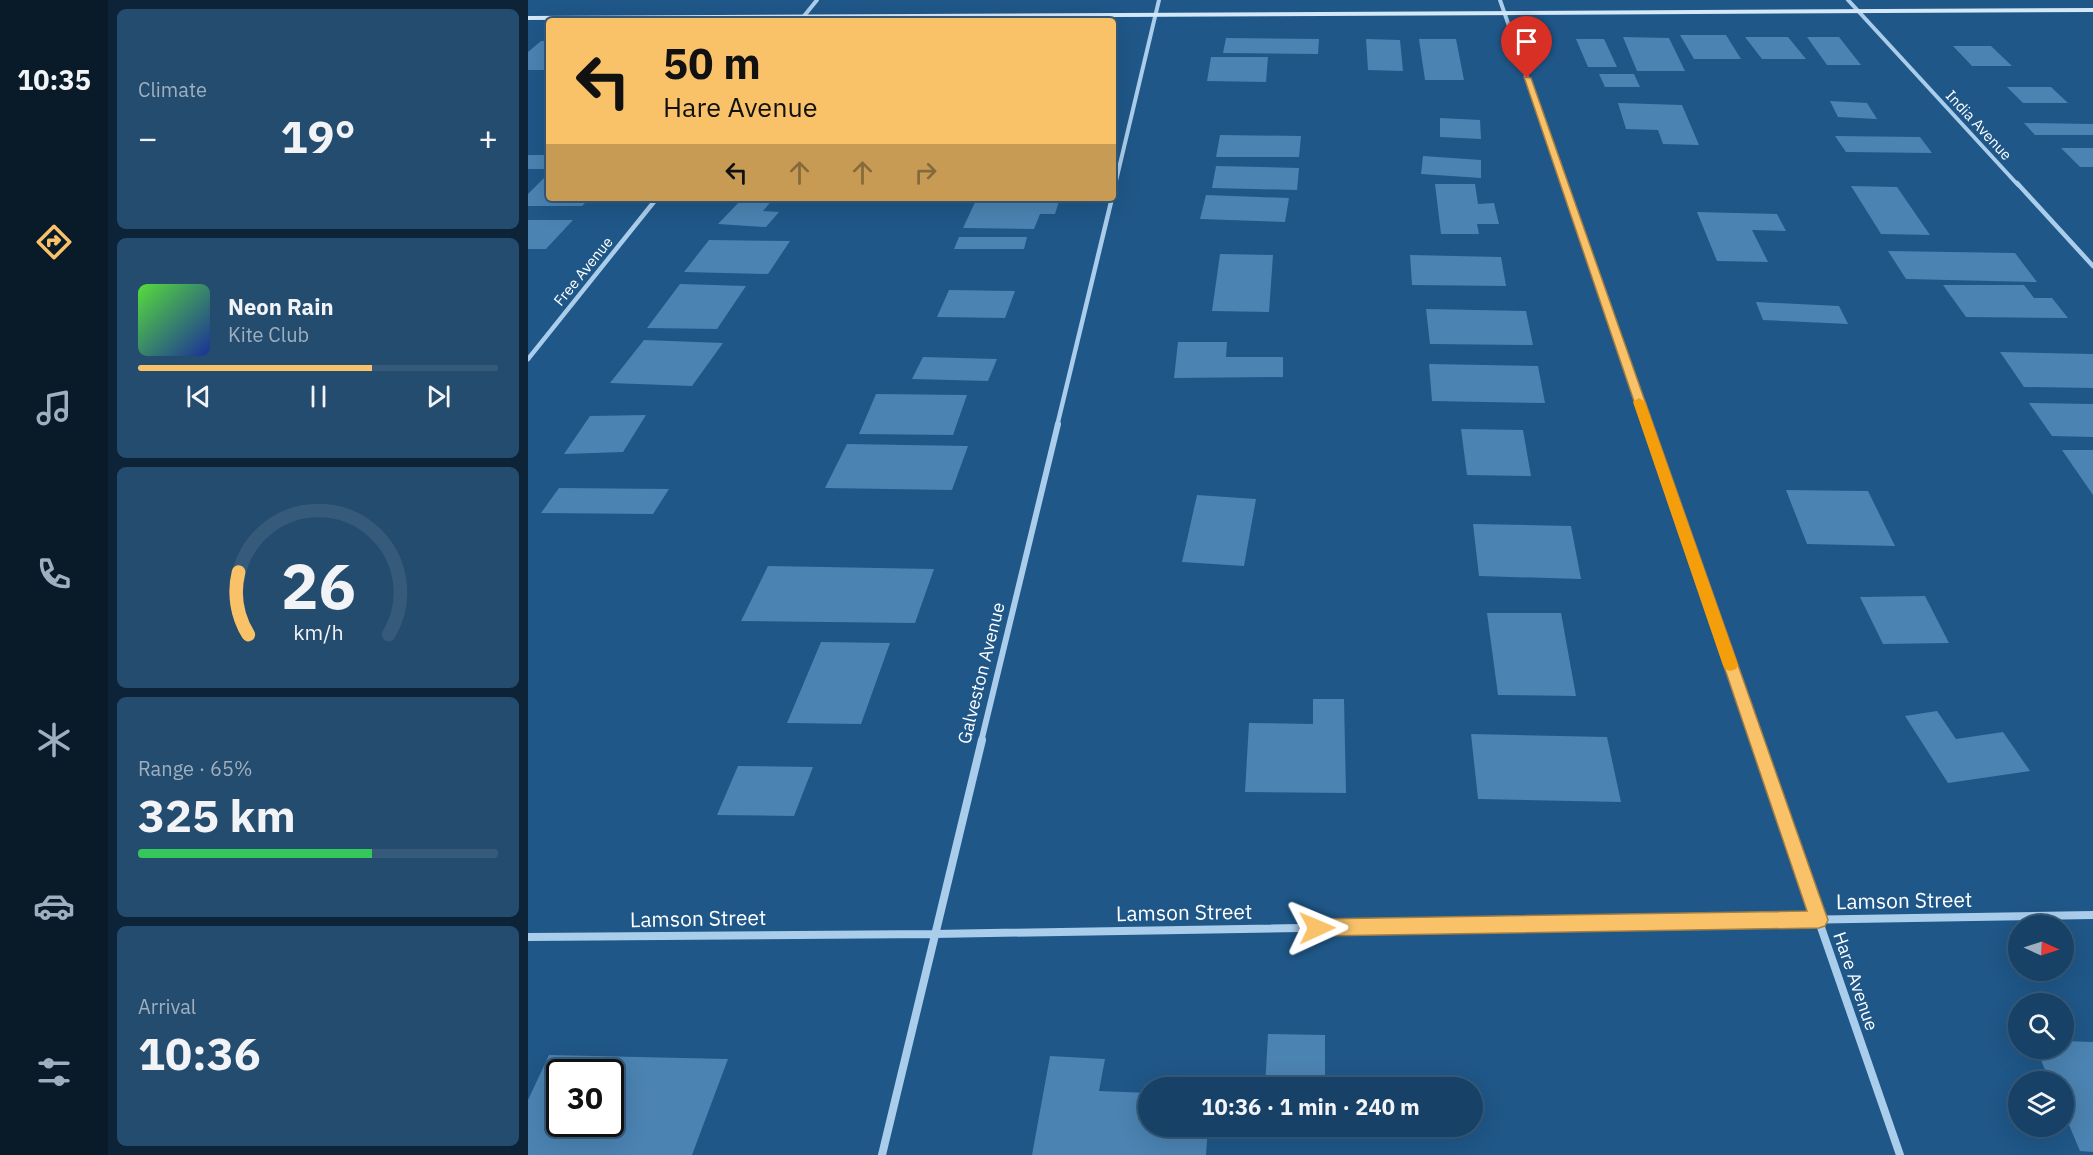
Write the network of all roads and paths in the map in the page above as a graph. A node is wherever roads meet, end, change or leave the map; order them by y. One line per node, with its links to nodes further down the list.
1 (817, 0): 11 (street)
2 (1159, 0): 8 (street)
3 (1500, 0): 7 (street, Hare Avenue)
4 (1848, 0): 5 (street, India Avenue)
5 (1857, 10): 6 (street); 7 (street); 16 (street, India Avenue)
6 (2093, 10)
7 (1504, 12): 8 (street); 19 (street, Hare Avenue)
8 (1156, 15): 12 (street); 13 (street)
9 (528, 18): 10 (street)
10 (546, 18)
11 (803, 18)
12 (890, 18)
13 (1116, 180)
14 (655, 201): 17 (street, Free Avenue)
15 (1111, 201): 20 (street, Galveston Avenue)
16 (2093, 266)
17 (528, 359)
18 (2093, 915): 19 (street, Lamson Street)
19 (1819, 920): 20 (street, Lamson Street); 23 (street, Hare Avenue)
20 (934, 934): 21 (street, Lamson Street); 22 (street, Galveston Avenue)
21 (528, 937)
22 (882, 1155)
23 (1900, 1155)

